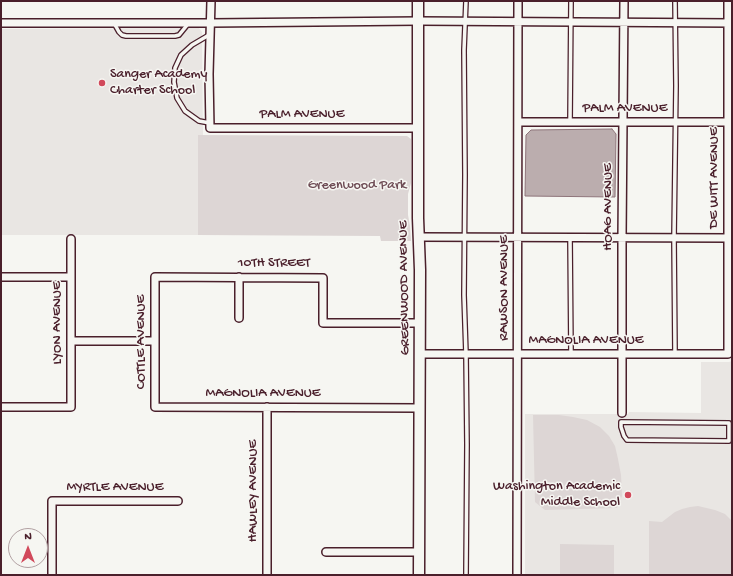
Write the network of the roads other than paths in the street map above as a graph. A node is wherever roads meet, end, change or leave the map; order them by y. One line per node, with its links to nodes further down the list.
1 (211, 1): 17 (street)
2 (418, 1): 9 (street, GREENWOOD AVENUE)
3 (466, 1): 10 (lane)
4 (518, 1): 11 (street, RAWSON AVENUE)
5 (571, 1): 14 (lane)
6 (624, 1): 15 (street, HOAG AVENUE)
7 (675, 1): 18 (lane)
8 (728, 1): 19 (street, DE WITT AVENUE)
9 (419, 21): 10 (street); 17 (street); 27 (street, GREENWOOD AVENUE)
10 (466, 21): 11 (street); 29 (lane)
11 (518, 21): 14 (street); 21 (street, RAWSON AVENUE)
12 (1, 22): 13 (street)
13 (113, 22): 16 (street); 16 (lane)
14 (570, 22): 15 (street); 22 (lane)
15 (624, 22): 18 (street); 23 (street, HOAG AVENUE)
16 (190, 23): 17 (street)
17 (211, 23): 20 (street)
18 (674, 23): 19 (street); 24 (lane)
19 (730, 23): 25 (street, DE WITT AVENUE)
20 (210, 35): 26 (street); 26 (lane)
21 (518, 122): 22 (street, PALM AVENUE); 30 (street, RAWSON AVENUE)
22 (570, 122): 23 (street, PALM AVENUE)
23 (623, 122): 24 (street, PALM AVENUE); 32 (street, HOAG AVENUE)
24 (675, 122): 25 (street, PALM AVENUE); 33 (lane)
25 (730, 122): 34 (street, DE WITT AVENUE)
26 (210, 125): 27 (street, PALM AVENUE)
27 (418, 128): 28 (street, GREENWOOD AVENUE)
28 (418, 237): 29 (street); 41 (street, GREENWOOD AVENUE)
29 (464, 237): 30 (street); 45 (lane)
30 (518, 237): 31 (street); 46 (street, RAWSON AVENUE)
31 (570, 238): 32 (street); 47 (lane)
32 (622, 238): 33 (street); 48 (street, HOAG AVENUE)
33 (674, 238): 34 (street); 49 (lane)
34 (730, 238): 50 (street, DE WITT AVENUE)
35 (71, 240): 37 (street, LYON AVENUE)
36 (1, 277): 37 (street)
37 (71, 277): 42 (street, LYON AVENUE)
38 (155, 277): 39 (street, 10TH STREET); 43 (street, COTTLE AVENUE)
39 (239, 277): 40 (street); 41 (street, 10TH STREET)
40 (239, 318)
41 (420, 323): 44 (street, GREENWOOD AVENUE)
42 (71, 341): 43 (street); 51 (street, LYON AVENUE)
43 (155, 341): 52 (street, COTTLE AVENUE)
44 (420, 354): 45 (street, MAGNOLIA AVENUE); 54 (street, GREENWOOD AVENUE)
45 (466, 354): 46 (street, MAGNOLIA AVENUE); 63 (lane)
46 (518, 354): 47 (street, MAGNOLIA AVENUE); 64 (street, RAWSON AVENUE)
47 (570, 354): 48 (street, MAGNOLIA AVENUE)
48 (623, 354): 49 (street, MAGNOLIA AVENUE); 55 (street, HOAG AVENUE)
49 (675, 354): 50 (street, MAGNOLIA AVENUE)
50 (728, 354)
51 (1, 407)
52 (155, 407): 53 (street, MAGNOLIA AVENUE)
53 (267, 407): 54 (street, MAGNOLIA AVENUE); 61 (street, HAWLEY AVENUE)
54 (420, 408): 59 (street, GREENWOOD AVENUE)
55 (622, 413): 56 (lane)
56 (621, 422): 56 (lane)
57 (178, 501): 60 (street, MYRTLE AVENUE)
58 (326, 552): 59 (street)
59 (419, 552): 62 (street, GREENWOOD AVENUE)
60 (52, 575)
61 (267, 575)
62 (419, 575)
63 (466, 575)
64 (517, 575)

